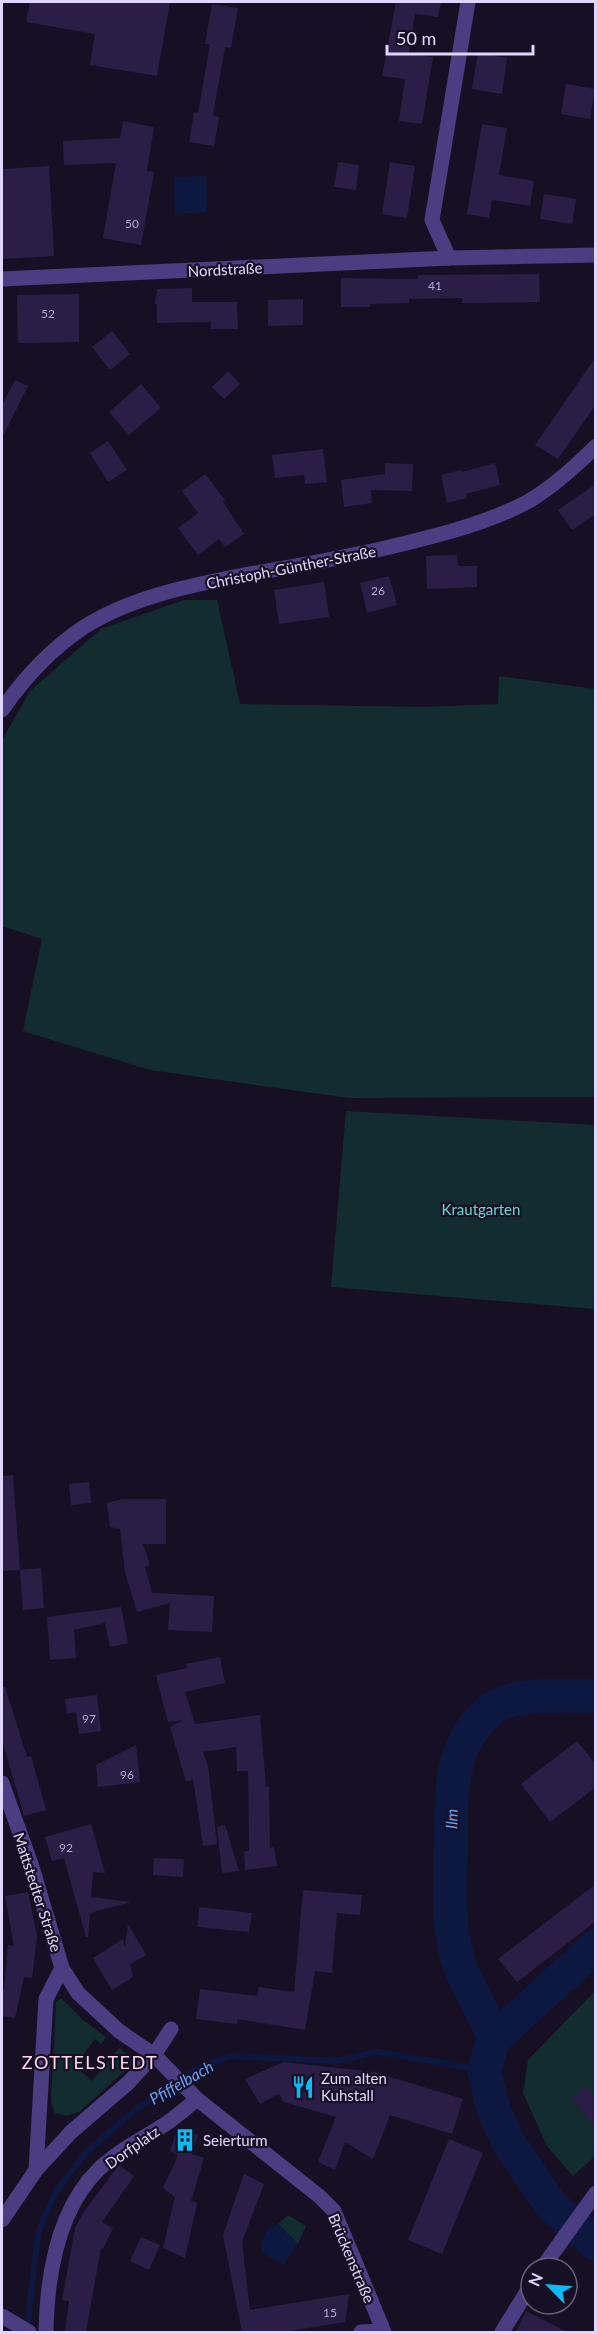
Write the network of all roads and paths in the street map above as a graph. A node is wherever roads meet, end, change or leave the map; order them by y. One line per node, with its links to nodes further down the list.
1 (468, 2): 3 (street)
2 (596, 255): 3 (street, Nordstraße)
3 (449, 258): 4 (street, Nordstraße)
4 (2, 279)
5 (596, 446): 6 (street, Christoph-Günther-Straße)
6 (2, 710)
7 (2, 1783): 8 (street, Mattstedter Straße)
8 (63, 1968): 10 (street); 12 (street)
9 (171, 2029): 10 (street)
10 (154, 2055): 11 (street); 12 (street)
11 (192, 2095): 19 (street, Dorfplatz); 21 (street, Brückenstraße)
12 (36, 2170): 14 (street)
13 (596, 2193): 15 (street)
14 (2, 2220)
15 (550, 2256)
16 (519, 2304): 22 (street)
17 (2, 2316): 18 (street)
18 (25, 2330)
19 (46, 2332)
20 (361, 2332): 21 (street)
21 (384, 2332)
22 (502, 2332)

